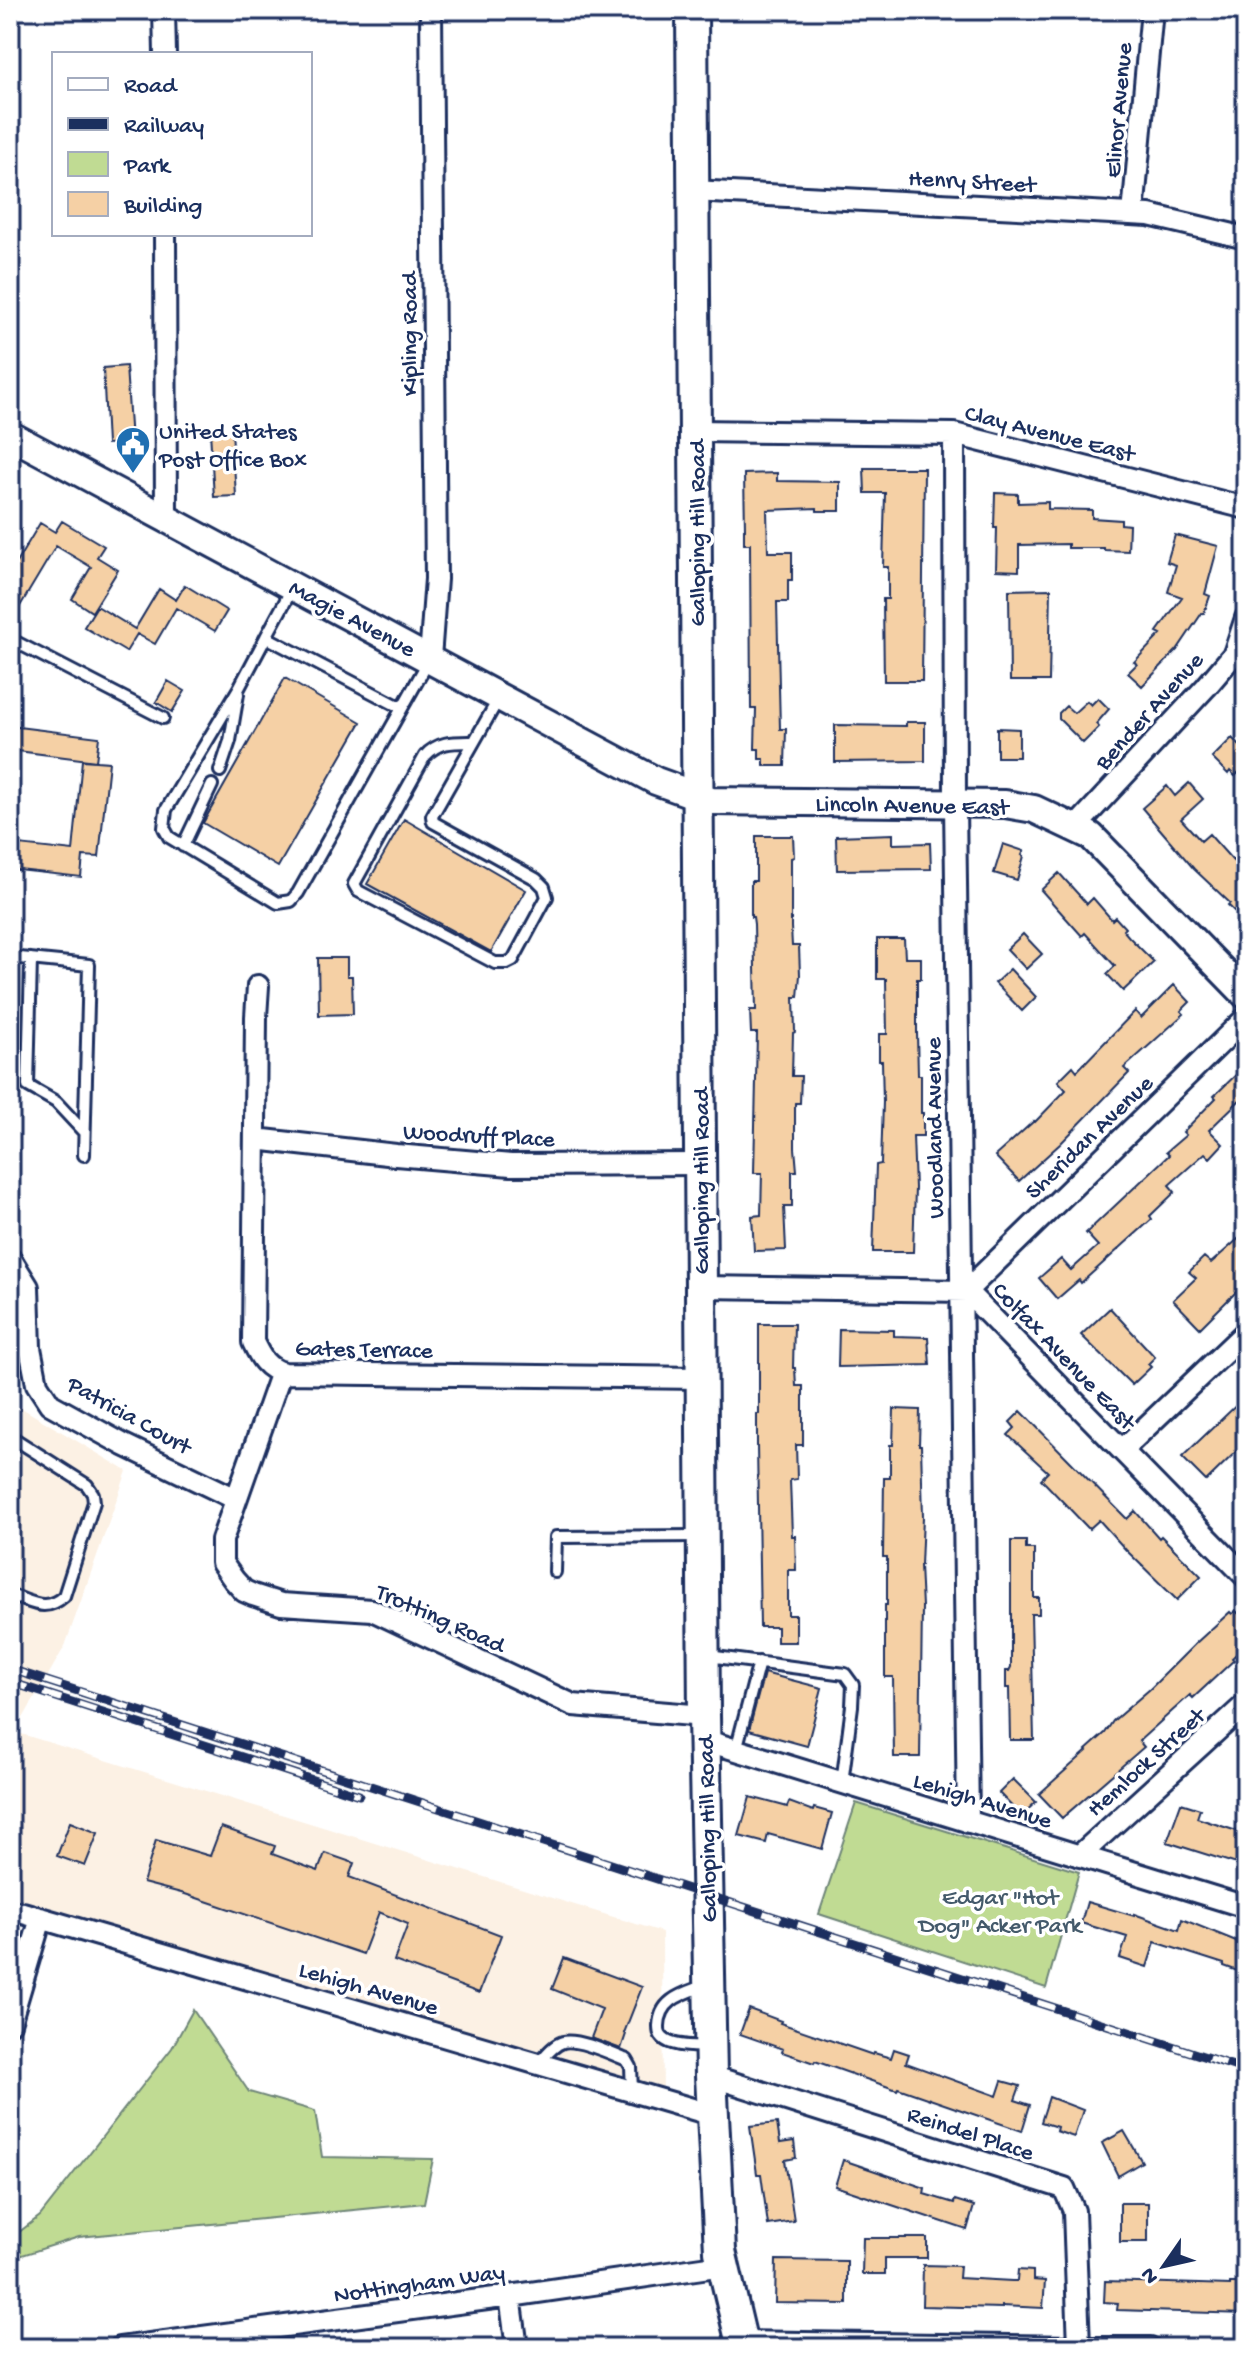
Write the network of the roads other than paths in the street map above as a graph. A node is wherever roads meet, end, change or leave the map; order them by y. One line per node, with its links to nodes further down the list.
1 (164, 10): 5 (street)
2 (431, 10): 19 (street, Kipling Road)
3 (692, 10): 6 (main road, Galloping Hill Road)
4 (1152, 10): 7 (street, Elinor Avenue)
5 (165, 52)
6 (693, 191): 7 (street, Henry Street); 10 (main road, Galloping Hill Road)
7 (1133, 214): 9 (street, Henry Street)
8 (165, 236): 14 (street)
9 (1246, 238)
10 (695, 431): 11 (street, Clay Avenue East); 27 (main road, Galloping Hill Road)
11 (954, 434): 13 (street, Clay Avenue East); 28 (street, Woodland Avenue)
12 (12, 441): 14 (street, Magie Avenue)
13 (1246, 508)
14 (166, 517): 15 (street, Magie Avenue)
15 (294, 585): 17 (lane); 19 (street, Magie Avenue)
16 (1246, 618): 29 (street, Bender Avenue)
17 (266, 637): 20 (lane); 22 (lane)
18 (10, 639): 23 (lane)
19 (430, 658): 21 (street, Magie Avenue); 22 (lane)
20 (239, 688): 25 (lane); 30 (lane)
21 (500, 696): 24 (lane); 27 (street, Magie Avenue)
22 (402, 708): 30 (lane)
23 (163, 718)
24 (473, 742): 24 (lane)
25 (220, 771)
26 (212, 785): 30 (lane)
27 (698, 796): 28 (street, Lincoln Avenue East); 39 (main road, Galloping Hill Road)
28 (955, 804): 29 (street, Lincoln Avenue East); 42 (street, Woodland Avenue)
29 (1075, 828): 34 (street, Lincoln Avenue East)
30 (183, 846)
31 (10, 957): 32 (lane)
32 (31, 959): 36 (lane); 36 (lane)
33 (258, 986): 37 (street, Gates Terrace)
34 (1246, 995)
35 (1246, 1018): 42 (street, Sheridan Avenue)
36 (84, 1132): 38 (lane)
37 (255, 1139): 39 (street, Woodruff Place); 44 (street, Gates Terrace)
38 (84, 1155)
39 (700, 1164): 41 (main road, Galloping Hill Road)
40 (10, 1258): 48 (street, Patricia Court)
41 (701, 1287): 42 (street, Colfax Avenue East); 45 (main road, Galloping Hill Road)
42 (964, 1291): 47 (street, Colfax Avenue East); 59 (street, Woodland Avenue)
43 (1246, 1332): 47 (street)
44 (281, 1372): 45 (street, Gates Terrace); 48 (street, Trotting Road)
45 (702, 1378): 49 (main road, Galloping Hill Road)
46 (10, 1436): 52 (lane)
47 (1122, 1450): 51 (street, Colfax Avenue East)
48 (236, 1499): 56 (street, Trotting Road)
49 (703, 1536): 50 (lane); 53 (main road, Galloping Hill Road)
50 (555, 1572)
51 (1246, 1577)
52 (10, 1595)
53 (703, 1656): 54 (lane); 56 (main road, Galloping Hill Road)
54 (759, 1662): 57 (lane); 58 (lane)
55 (1246, 1704): 60 (street, Hemlock Street)
56 (704, 1728): 57 (street, Lehigh Avenue); 64 (main road, Galloping Hill Road)
57 (736, 1750): 58 (street, Lehigh Avenue)
58 (842, 1783): 59 (street, Lehigh Avenue)
59 (968, 1822): 60 (street, Lehigh Avenue)
60 (1079, 1856): 61 (street, Lehigh Avenue)
61 (1246, 1907)
62 (10, 1911): 63 (street, Lehigh Avenue)
63 (41, 1918): 65 (street); 67 (street, Lehigh Avenue)
64 (709, 1984): 66 (main road, Galloping Hill Road); 66 (lane)
65 (10, 2023)
66 (711, 2062): 69 (main road, Galloping Hill Road); 73 (street, Reindel Place)
67 (538, 2064): 68 (street, Lehigh Avenue); 68 (lane)
68 (632, 2091): 69 (street, Lehigh Avenue)
69 (713, 2115): 70 (main road, Galloping Hill Road)
70 (723, 2265): 71 (street, Nottingham Way); 72 (main road, Galloping Hill Road)
71 (510, 2296): 74 (street, Nottingham Way); 75 (street)
72 (743, 2345): 73 (street)
73 (1079, 2346): 76 (street)
74 (120, 2348)
75 (517, 2348)
76 (1150, 2348)

